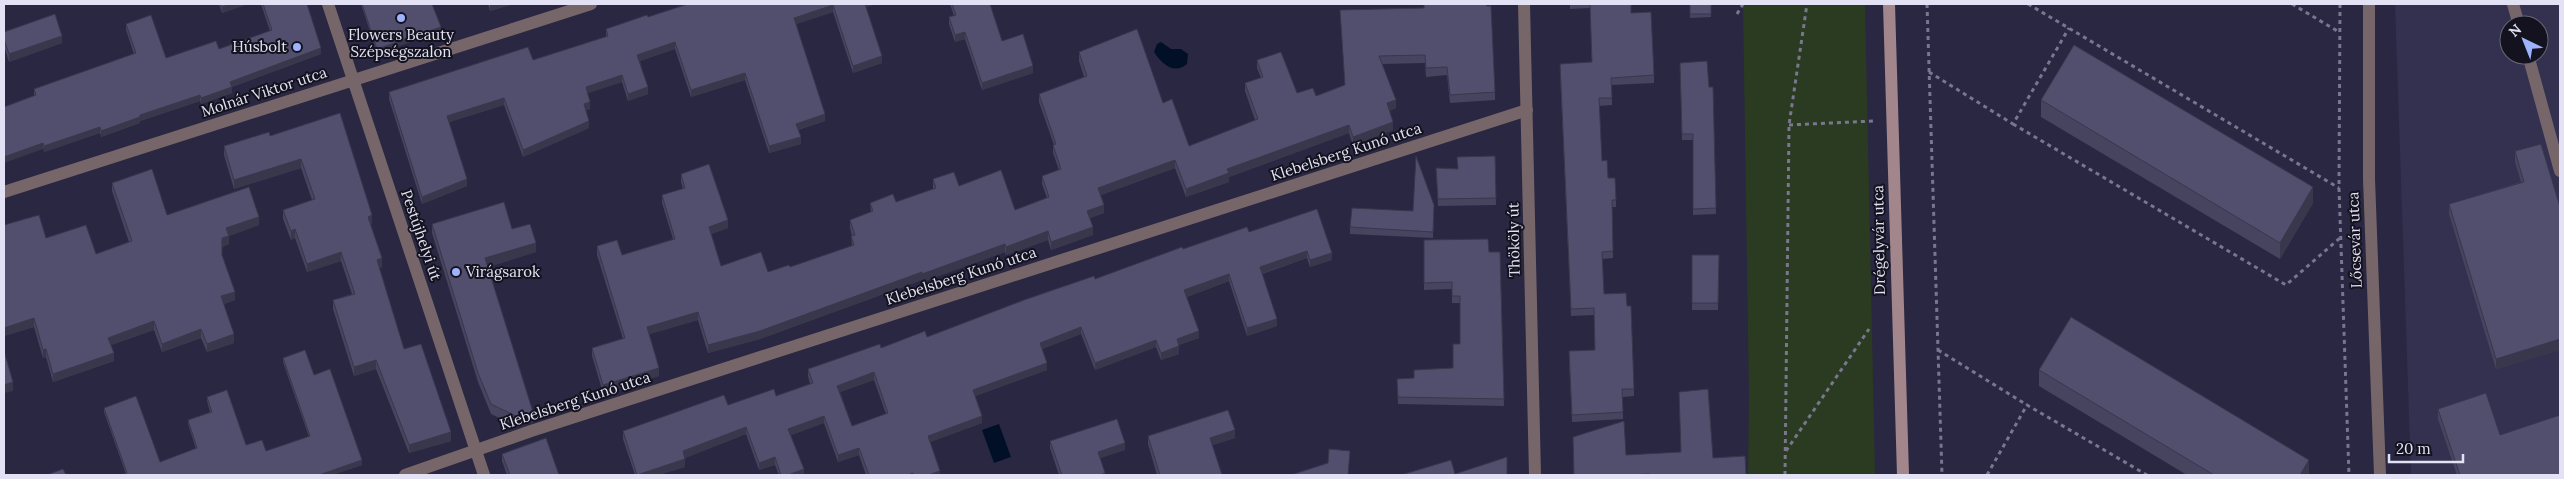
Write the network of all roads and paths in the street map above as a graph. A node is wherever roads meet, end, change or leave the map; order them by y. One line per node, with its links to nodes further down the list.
1 (328, 4): 17 (street, Pestújhelyi út)
2 (591, 4): 17 (street, Molnár Viktor utca)
3 (1524, 4): 18 (street, Thököly út)
4 (1743, 4): 12 (path)
5 (1807, 4): 21 (path)
6 (1889, 4): 31 (main road, Drégelyvár utca)
7 (1927, 4): 16 (path)
8 (2028, 4): 13 (path)
9 (2292, 4): 14 (path)
10 (2340, 4): 14 (path)
11 (2369, 4): 40 (street, Lőcsevár utca)
12 (1737, 14)
13 (2069, 28): 20 (path); 23 (path)
14 (2340, 32): 23 (path)
15 (2531, 65): 22 (street)
16 (1929, 72): 20 (path); 27 (path)
17 (352, 81): 24 (street, Molnár Viktor utca); 29 (street, Pestújhelyi út)
18 (1527, 110): 29 (street, Klebelsberg Kunó utca); 34 (street, Thököly út)
19 (1874, 121): 21 (path)
20 (2012, 124): 25 (path)
21 (1789, 125): 30 (path)
22 (2560, 170)
23 (2339, 188): 25 (path)
24 (4, 192)
25 (2341, 238): 39 (path)
26 (1869, 329): 30 (path)
27 (1938, 350): 28 (path); 36 (path)
28 (2027, 405): 37 (path); 38 (path)
29 (476, 452): 32 (street, Klebelsberg Kunó utca); 33 (street, Pestújhelyi út)
30 (1786, 452): 35 (path)
31 (1903, 474)
32 (405, 475)
33 (484, 475)
34 (1535, 475)
35 (1785, 475)
36 (1942, 475)
37 (1987, 475)
38 (2147, 475)
39 (2349, 475)
40 (2380, 475)

